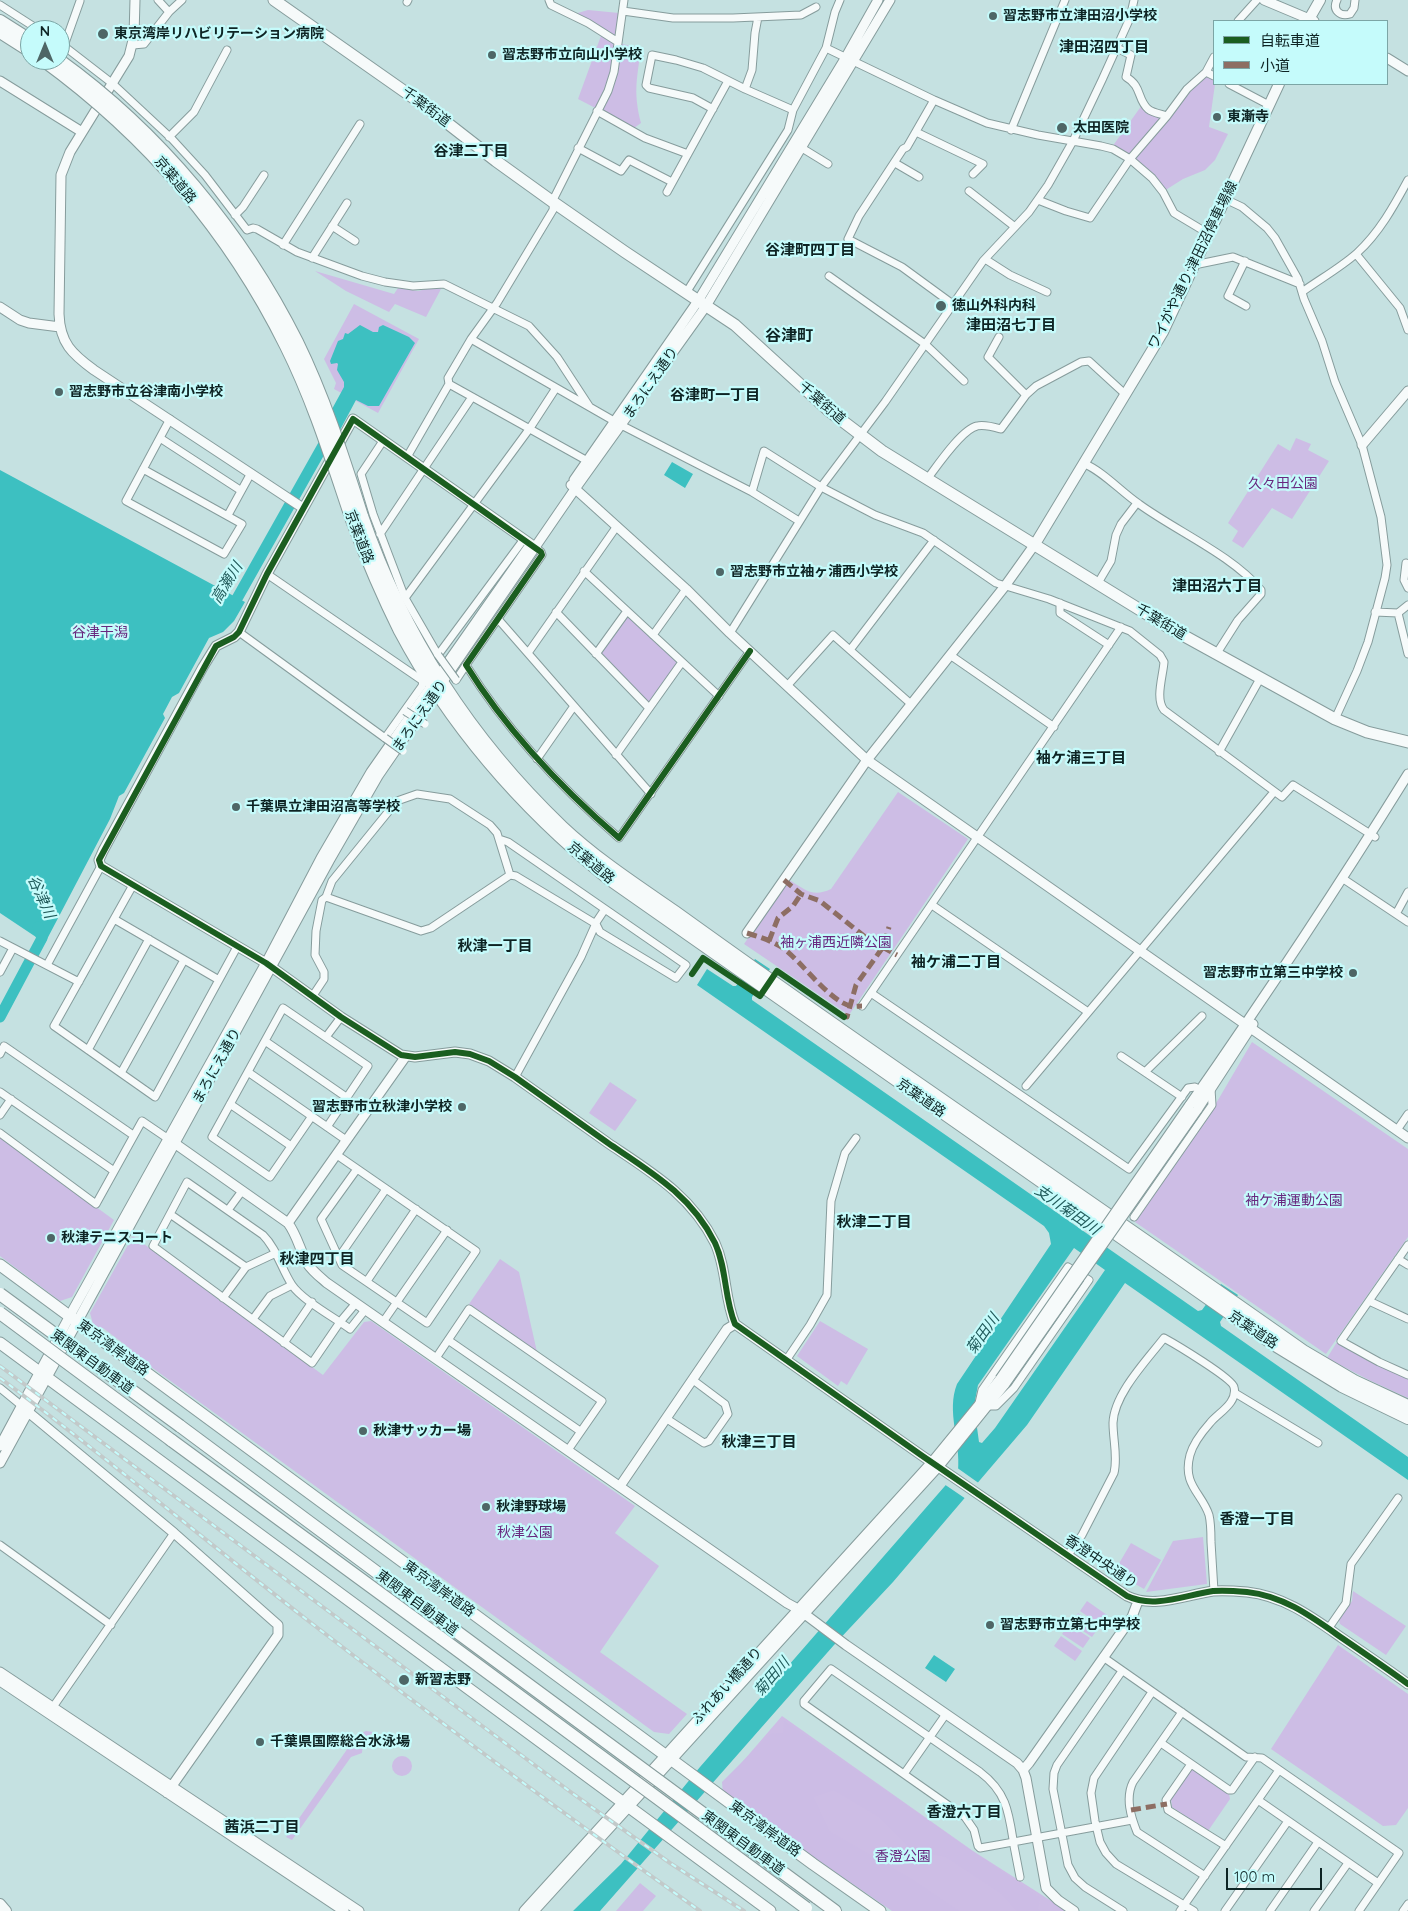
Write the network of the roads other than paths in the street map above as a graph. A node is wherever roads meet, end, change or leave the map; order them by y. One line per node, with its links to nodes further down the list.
1 (79, 0): 2 (street); 29 (street)
2 (88, 0)
3 (135, 0): 34 (street)
4 (158, 0): 22 (street)
5 (182, 0): 22 (street)
6 (274, 0): 82 (highway, 千葉街道)
7 (550, 0): 32 (street)
8 (624, 0): 21 (street)
9 (840, 0): 35 (street)
10 (878, 0): 39 (street, まろにえ通り)
11 (890, 0): 42 (street, まろにえ通り)
12 (1065, 0): 61 (street)
13 (1134, 0): 36 (street)
14 (1257, 0): 25 (street)
15 (1264, 0): 26 (street)
16 (1320, 0): 27 (main road)
17 (1337, 0): 18 (street)
18 (1355, 0)
19 (0, 5): 24 (street)
20 (816, 8): 23 (street)
21 (623, 11): 23 (street); 32 (street)
22 (169, 12): 34 (street)
23 (758, 17): 53 (street)
24 (23, 20)
25 (1239, 20)
26 (1308, 20)
27 (1310, 20)
28 (0, 21): 31 (highway)
29 (70, 24)
30 (0, 32): 33 (highway)
31 (20, 34)
32 (618, 42): 58 (street)
33 (20, 45)
34 (132, 45): 50 (street)
35 (826, 48): 39 (street); 57 (street)
36 (1117, 48): 59 (street); 65 (street)
37 (228, 50): 64 (street)
38 (70, 51): 50 (street)
39 (846, 57): 42 (street); 66 (street, まろにえ通り)
40 (1213, 59): 46 (street)
41 (1388, 59): 45 (street)
42 (854, 61): 54 (street); 67 (street, まろにえ通り)
43 (70, 69): 141 (highway, 京葉道路, bridge)
44 (56, 70): 141 (highway, 京葉道路, bridge)
45 (1408, 71)
46 (1206, 72): 47 (street); 59 (street)
47 (1213, 76)
48 (0, 81): 62 (street)
49 (728, 81): 53 (street); 56 (street); 56 (street)
50 (113, 84): 62 (street); 64 (street)
51 (1231, 85): 55 (street)
52 (1279, 85): 55 (main road, ワイがや通り;津田沼停車場線)
53 (744, 89): 57 (street)
54 (934, 100): 61 (street); 63 (street)
55 (1269, 105): 80 (main road, ワイがや通り;津田沼停車場線)
56 (713, 108): 69 (street)
57 (793, 110): 98 (street)
58 (597, 112): 68 (street); 69 (street)
59 (1167, 116): 70 (street)
60 (360, 124): 89 (street)
61 (1011, 130): 65 (street)
62 (82, 132): 104 (street)
63 (916, 132): 71 (street); 73 (street)
64 (169, 137): 84 (street)
65 (1073, 141): 70 (street); 81 (street)
66 (793, 142): 67 (street); 99 (street, まろにえ通り)
67 (802, 147): 72 (street); 99 (street, まろにえ通り)
68 (578, 148): 77 (street); 82 (street)
69 (688, 154): 77 (street)
70 (1130, 160): 81 (street); 87 (street)
71 (894, 163): 75 (street); 100 (street)
72 (828, 164)
73 (972, 174)
74 (264, 175): 84 (street)
75 (919, 177)
76 (1408, 180): 90 (street)
77 (672, 182): 79 (street)
78 (969, 191): 86 (street)
79 (667, 192)
80 (1225, 199): 87 (main road, ワイがや通り;津田沼停車場線); 96 (street)
81 (1038, 200): 86 (street)
82 (554, 202): 98 (highway, 千葉街道); 103 (street)
83 (347, 203): 85 (street)
84 (235, 215): 89 (street)
85 (332, 226): 88 (street); 91 (street)
86 (1015, 227): 92 (street)
87 (1209, 234): 94 (main road, ワイがや通り;津田沼停車場線)
88 (355, 241)
89 (283, 245): 91 (street)
90 (1356, 254): 96 (street); 105 (street)
91 (312, 258): 103 (street)
92 (985, 259): 97 (street); 100 (street)
93 (1245, 261): 94 (street); 96 (street); 101 (street)
94 (1194, 265): 114 (main road, ワイがや通り;津田沼停車場線)
95 (830, 276): 108 (street)
96 (1301, 288): 125 (street)
97 (1047, 292)
98 (686, 293): 99 (highway, 千葉街道)
99 (702, 303): 120 (street, まろにえ通り); 122 (highway, 千葉街道)
100 (954, 304): 108 (street)
101 (1246, 306)
102 (0, 307): 104 (street)
103 (493, 308): 107 (street); 112 (street)
104 (60, 327): 119 (street)
105 (1408, 330)
106 (999, 337): 116 (street)
107 (471, 339): 110 (street); 111 (street)
108 (925, 344): 109 (street); 122 (street)
109 (964, 381)
110 (449, 384): 117 (street); 126 (street)
111 (556, 388): 115 (street); 121 (street)
112 (577, 390): 115 (street); 118 (street)
113 (1408, 391): 125 (street)
114 (1125, 394): 116 (street); 128 (main road, ワイがや通り;津田沼停車場線)
115 (571, 396): 118 (street)
116 (1026, 396): 132 (street)
117 (472, 398): 121 (street); 130 (street)
118 (589, 406): 120 (street)
119 (170, 419): 123 (street); 131 (street)
120 (618, 423): 127 (street, まろにえ通り); 136 (street)
121 (530, 428): 127 (street); 138 (street)
122 (861, 436): 132 (highway, 千葉街道); 134 (street)
123 (160, 438): 129 (street); 135 (street)
124 (383, 441): 126 (street); 139 (street); 144 (street)
125 (1362, 445): 160 (street)
126 (407, 457): 130 (street)
127 (590, 462): 133 (street, まろにえ通り)
128 (1083, 463): 137 (street); 147 (main road, ワイがや通り;津田沼停車場線)
129 (143, 469): 140 (street); 140 (street)
130 (423, 470): 138 (street); 144 (street)
131 (251, 473): 135 (street); 139 (street)
132 (928, 478): 147 (highway, 千葉街道)
133 (573, 487): 143 (street); 146 (street, まろにえ通り)
134 (821, 487): 136 (street); 142 (street); 145 (street)
135 (240, 490): 140 (street)
136 (752, 492): 142 (street)
137 (1137, 503): 151 (street); 171 (street)
138 (473, 504): 146 (street); 155 (street)
139 (301, 507): 150 (street)
140 (228, 515)
141 (357, 518): 179 (highway, 京葉道路)
142 (799, 521): 165 (street)
143 (617, 526): 149 (street); 154 (street)
144 (380, 534): 155 (street)
145 (934, 540): 152 (street); 168 (street)
146 (530, 543): 162 (street); 174 (street); 179 (street, まろにえ通り)
147 (1035, 544): 151 (highway, 千葉街道); 152 (street)
148 (1406, 563): 153 (street)
149 (584, 571): 158 (street); 159 (street)
150 (267, 574): 164 (street); 185 (street)
151 (1098, 583): 171 (highway, 千葉街道)
152 (1005, 586): 156 (street); 175 (street)
153 (1408, 588)
154 (686, 589): 165 (street); 166 (street)
155 (405, 598): 174 (street)
156 (1060, 603): 163 (street); 167 (street)
157 (1408, 605): 161 (street)
158 (627, 611): 166 (street); 172 (street)
159 (556, 612): 170 (street); 172 (street)
160 (1375, 612): 161 (street); 186 (street)
161 (1398, 613): 173 (street)
162 (498, 619): 170 (street); 177 (street)
163 (1121, 627): 167 (street); 192 (street)
164 (239, 632): 189 (street); 203 (street)
165 (730, 633): 169 (street)
166 (653, 635): 176 (street)
167 (1109, 645): 188 (street)
168 (850, 650): 180 (street); 182 (street)
169 (750, 651): 180 (street); 181 (street)
170 (528, 653): 183 (street)
171 (1217, 653): 178 (highway, 千葉街道)
172 (596, 654): 184 (street)
173 (1408, 654)
174 (438, 655): 177 (street, bridge)
175 (950, 655): 182 (street); 188 (street)
176 (682, 662): 181 (street); 184 (street)
177 (466, 666): 194 (street)
178 (1261, 677): 186 (highway, 千葉街道); 192 (street)
179 (437, 684): 223 (street, まろにえ通り); 291 (highway, 京葉道路)
180 (788, 686): 195 (street)
181 (718, 696): 199 (street)
182 (911, 704): 195 (street)
183 (574, 706): 193 (street); 194 (street)
184 (649, 708): 193 (street)
185 (405, 710): 187 (street, bridge); 189 (street)
186 (1335, 719): 190 (highway, 千葉街道)
187 (425, 724)
188 (1054, 727): 201 (street)
189 (385, 738): 191 (street, bridge)
190 (1408, 742)
191 (403, 751)
192 (1219, 752): 198 (street)
193 (616, 755): 199 (street)
194 (537, 760): 199 (street)
195 (867, 760): 201 (street); 215 (street)
196 (1408, 774): 200 (street)
197 (1408, 784): 200 (street)
198 (1274, 792): 200 (street); 220 (street)
199 (651, 794)
200 (1373, 836): 205 (street)
201 (978, 837): 209 (street); 220 (street)
202 (499, 839): 204 (street); 208 (street); 210 (street)
203 (101, 866): 206 (street); 222 (street)
204 (510, 875): 208 (street); 214 (street)
205 (1344, 880): 211 (street); 233 (street)
206 (133, 885): 212 (street); 218 (street)
207 (1408, 892): 211 (street)
208 (326, 897): 228 (street)
209 (932, 905): 227 (street); 230 (street)
210 (605, 910): 214 (street); 214 (street)
211 (1396, 914): 213 (street)
212 (114, 919): 216 (street); 226 (street)
213 (1408, 922)
214 (596, 924): 243 (street)
215 (747, 933)
216 (149, 939): 221 (street); 236 (street)
217 (0, 941): 219 (street)
218 (238, 947): 223 (street); 225 (street)
219 (13, 948): 222 (street); 224 (street)
220 (1139, 950): 230 (street); 233 (street)
221 (184, 960): 225 (street); 242 (street)
222 (47, 965): 226 (street)
223 (268, 965): 228 (street); 263 (street, まろにえ通り)
224 (0, 972)
225 (219, 980): 242 (street)
226 (79, 982): 236 (street)
227 (871, 993): 229 (street); 249 (street)
228 (312, 997): 232 (street)
229 (862, 1006)
230 (1088, 1012): 244 (street)
231 (1202, 1016): 241 (street)
232 (341, 1017): 234 (street); 238 (street)
233 (1248, 1027): 245 (street); 246 (street); 257 (street)
234 (326, 1037): 235 (street); 248 (street)
235 (265, 1041): 240 (street); 248 (street)
236 (88, 1050): 242 (street)
237 (0, 1054): 259 (street)
238 (406, 1056): 243 (street); 262 (street)
239 (1121, 1056): 241 (street)
240 (248, 1072): 251 (street); 255 (street)
241 (1145, 1072): 249 (street)
242 (121, 1073)
243 (515, 1077): 299 (street)
244 (1026, 1086)
245 (1211, 1089): 252 (street); 273 (street)
246 (1200, 1090): 249 (street); 252 (street)
247 (0, 1092): 250 (street)
248 (346, 1097): 256 (street)
249 (1182, 1097)
250 (10, 1099): 254 (street); 267 (street)
251 (230, 1104): 264 (street); 264 (street)
252 (1193, 1108): 310 (street, bridge)
253 (1408, 1114): 257 (street)
254 (0, 1115)
255 (312, 1116): 256 (street); 264 (street)
256 (326, 1126): 262 (street)
257 (1397, 1130): 261 (street)
258 (0, 1133): 267 (street)
259 (134, 1135): 263 (street); 267 (street)
260 (856, 1138): 304 (street)
261 (1408, 1138)
262 (346, 1140): 265 (street)
263 (171, 1141): 269 (street); 294 (street, まろにえ通り)
264 (291, 1146)
265 (337, 1155): 266 (street); 274 (street)
266 (357, 1169): 268 (street); 278 (street)
267 (114, 1171)
268 (386, 1189): 271 (street); 278 (street)
269 (242, 1190): 270 (street); 274 (street)
270 (228, 1210): 272 (street); 277 (street)
271 (416, 1210): 275 (street); 283 (street)
272 (170, 1214): 282 (street); 286 (street)
273 (1134, 1217)
274 (288, 1223): 290 (street)
275 (446, 1230): 289 (street); 289 (street)
276 (1408, 1245): 279 (street)
277 (276, 1253): 282 (street); 284 (street)
278 (339, 1257): 283 (street)
279 (1398, 1259): 281 (street); 287 (street)
280 (0, 1264): 294 (highway, 東京湾岸道路)
281 (1408, 1264)
282 (246, 1266): 286 (street)
283 (367, 1282): 289 (street)
284 (292, 1285): 288 (street); 295 (street)
285 (0, 1294): 374 (highway, 東関東自動車道, bridge)
286 (223, 1298): 295 (street)
287 (1369, 1301): 296 (street); 306 (street)
288 (312, 1302): 297 (street); 301 (street)
289 (397, 1302): 298 (street)
290 (356, 1303): 292 (street); 297 (street)
291 (1232, 1309): 311 (highway, 京葉道路); 313 (highway, 京葉道路)
292 (366, 1310): 297 (street); 298 (street)
293 (0, 1314): 367 (highway, 東関東自動車道, bridge)
294 (73, 1319): 305 (street, まろにえ通り); 344 (highway, 東京湾岸道路)
295 (253, 1319): 301 (street)
296 (1408, 1320)
297 (340, 1322): 301 (street)
298 (383, 1322): 303 (street)
299 (735, 1324): 304 (street, 香澄中央通り); 307 (street)
300 (448, 1340): 303 (street); 315 (street); 315 (street)
301 (284, 1342)
302 (0, 1343): 305 (highway)
303 (436, 1358): 318 (street)
304 (787, 1359): 320 (street, 香澄中央通り)
305 (43, 1375): 312 (street, まろにえ通り); 351 (highway)
306 (1408, 1375)
307 (693, 1380): 314 (street); 314 (street)
308 (0, 1388): 312 (street)
309 (1235, 1394): 316 (street); 325 (street); 326 (street)
310 (983, 1405): 310 (street); 320 (street)
311 (1408, 1406)
312 (25, 1408): 317 (street, まろにえ通り); 319 (street, まろにえ通り); 323 (street)
313 (1408, 1418)
314 (667, 1419): 321 (street)
315 (580, 1431): 318 (street)
316 (1318, 1443)
317 (0, 1446)
318 (568, 1450): 321 (street)
319 (0, 1463)
320 (935, 1464): 325 (street, 香澄中央通り); 328 (street, ふれあい橋通り); 329 (street, ふれあい橋通り)
321 (620, 1486): 328 (street)
322 (1398, 1498): 331 (street)
323 (174, 1533): 330 (street); 349 (street)
324 (0, 1545): 330 (street)
325 (1068, 1555): 327 (street, 香澄中央通り)
326 (1214, 1591): 327 (street, 香澄中央通り); 331 (street, 香澄中央通り)
327 (1138, 1601): 332 (street)
328 (798, 1609): 329 (street); 344 (street, ふれあい橋通り)
329 (806, 1614): 340 (street); 344 (street, ふれあい橋通り)
330 (111, 1624): 338 (street)
331 (1328, 1629): 336 (street, 香澄中央通り)
332 (1103, 1658): 333 (street); 346 (street)
333 (1122, 1671): 337 (street); 355 (street)
334 (0, 1672): 338 (street)
335 (0, 1681): 349 (street)
336 (1408, 1684)
337 (1152, 1692): 339 (street); 354 (street)
338 (53, 1707): 349 (street)
339 (1182, 1712): 342 (street); 343 (street)
340 (946, 1714): 341 (street); 346 (street)
341 (930, 1737): 348 (street); 348 (street); 357 (street)
342 (1161, 1743): 345 (street); 352 (street)
343 (1255, 1757): 345 (street); 347 (street)
344 (668, 1758): 351 (street, ふれあい橋通り); 375 (highway, 東京湾岸道路)
345 (1191, 1764): 359 (street)
346 (1023, 1770): 356 (street)
347 (1279, 1770): 350 (street); 363 (street)
348 (904, 1774): 357 (street)
349 (170, 1790): 369 (street); 370 (street)
350 (1258, 1800): 353 (street); 359 (street)
351 (629, 1807): 371 (street, ふれあい橋通り); 372 (street, ふれあい橋通り); 373 (highway)
352 (1132, 1820): 354 (street); 361 (street)
353 (1288, 1821): 358 (street); 379 (street)
354 (1096, 1827): 355 (street); 366 (street)
355 (1061, 1833): 356 (street); 377 (street)
356 (1037, 1837): 357 (street); 376 (street)
357 (1013, 1842): 362 (street)
358 (1318, 1842): 360 (street); 380 (street)
359 (1226, 1846): 361 (street)
360 (1348, 1863): 363 (street); 381 (street)
361 (1205, 1876): 366 (street)
362 (1020, 1877)
363 (1378, 1883): 382 (street)
364 (0, 1904): 368 (main road)
365 (1408, 1904): 383 (street)
366 (1182, 1908): 378 (street)
367 (808, 1910)
368 (6, 1911)
369 (344, 1911)
370 (359, 1911)
371 (524, 1911)
372 (534, 1911)
373 (770, 1911)
374 (835, 1911)
375 (880, 1911)
376 (1074, 1911)
377 (1123, 1911)
378 (1194, 1911)
379 (1225, 1911)
380 (1270, 1911)
381 (1314, 1911)
382 (1359, 1911)
383 (1403, 1911)

